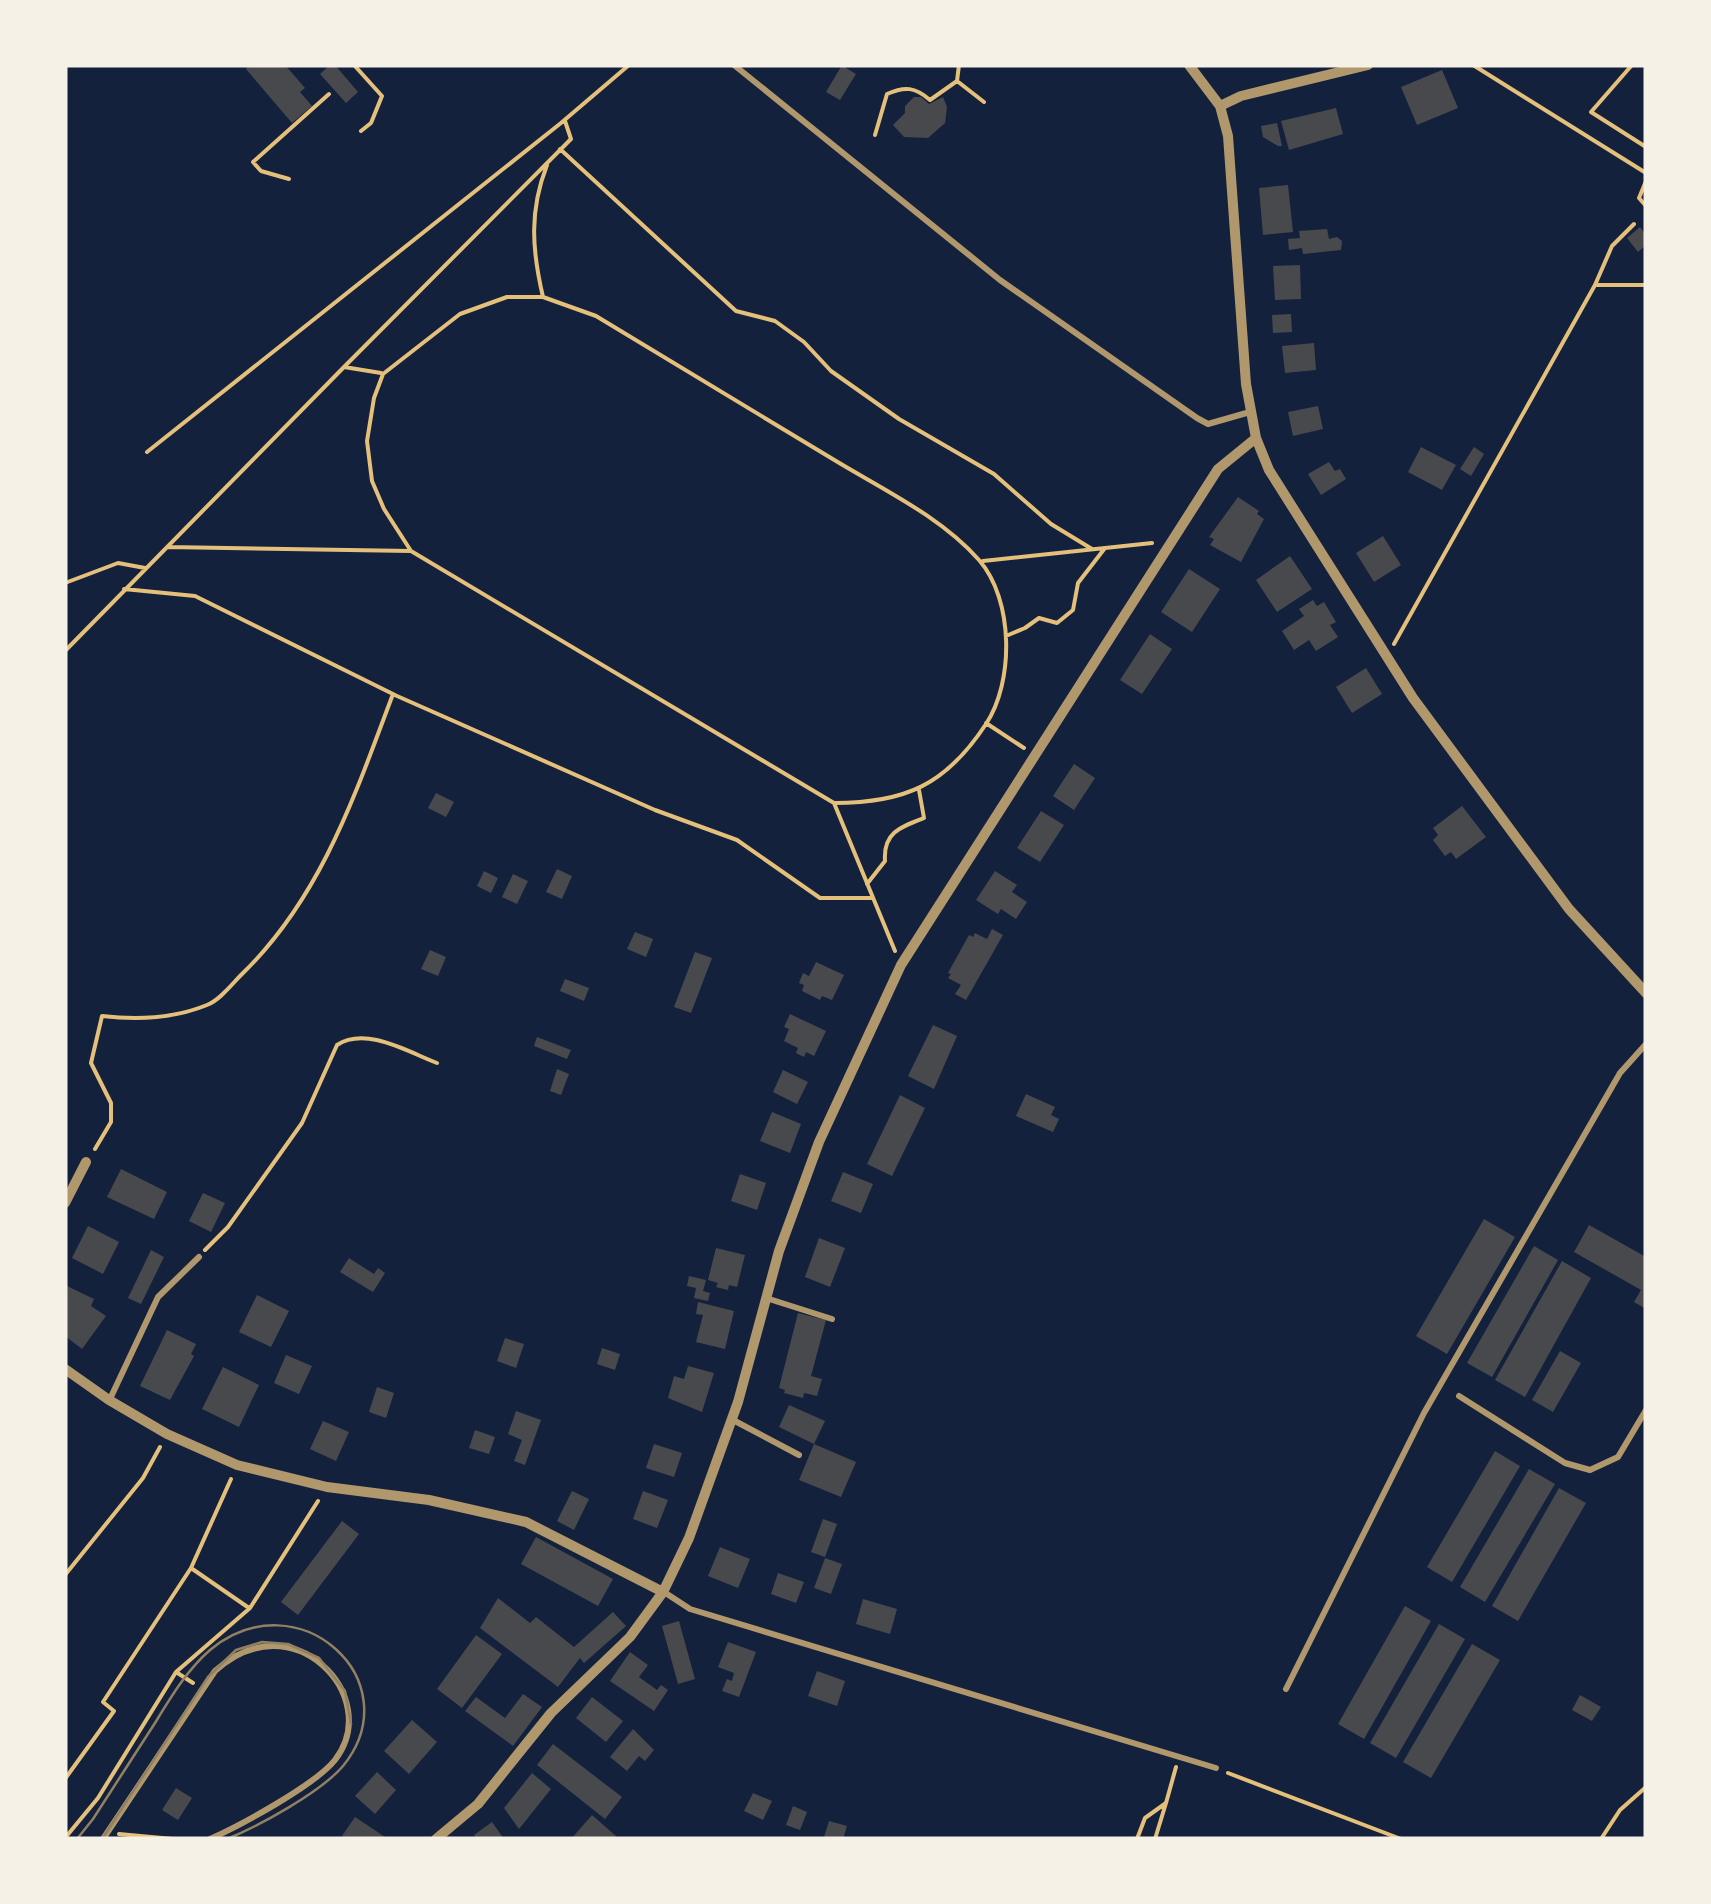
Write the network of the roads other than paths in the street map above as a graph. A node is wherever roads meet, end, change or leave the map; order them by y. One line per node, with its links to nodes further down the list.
1 (734, 65): 5 (lane)
2 (1189, 65): 4 (street)
3 (1368, 65): 4 (street)
4 (1220, 106): 5 (street)
5 (1250, 412): 6 (street)
6 (1256, 438): 7 (street); 13 (street)
7 (1646, 993)
8 (1646, 1044): 22 (lane)
9 (86, 1162): 10 (street)
10 (70, 1180): 11 (street)
11 (65, 1203)
12 (198, 1256): 17 (lane)
13 (766, 1298): 14 (lane); 19 (street)
14 (832, 1320)
15 (65, 1369): 17 (street)
16 (1459, 1396): 18 (lane)
17 (109, 1400): 21 (street)
18 (1646, 1410)
19 (732, 1419): 20 (lane); 21 (street)
20 (798, 1455)
21 (663, 1592): 23 (lane); 26 (street)
22 (1286, 1689)
23 (1216, 1768)
24 (103, 1839): 25 (lane)
25 (210, 1839)
26 (436, 1839)

